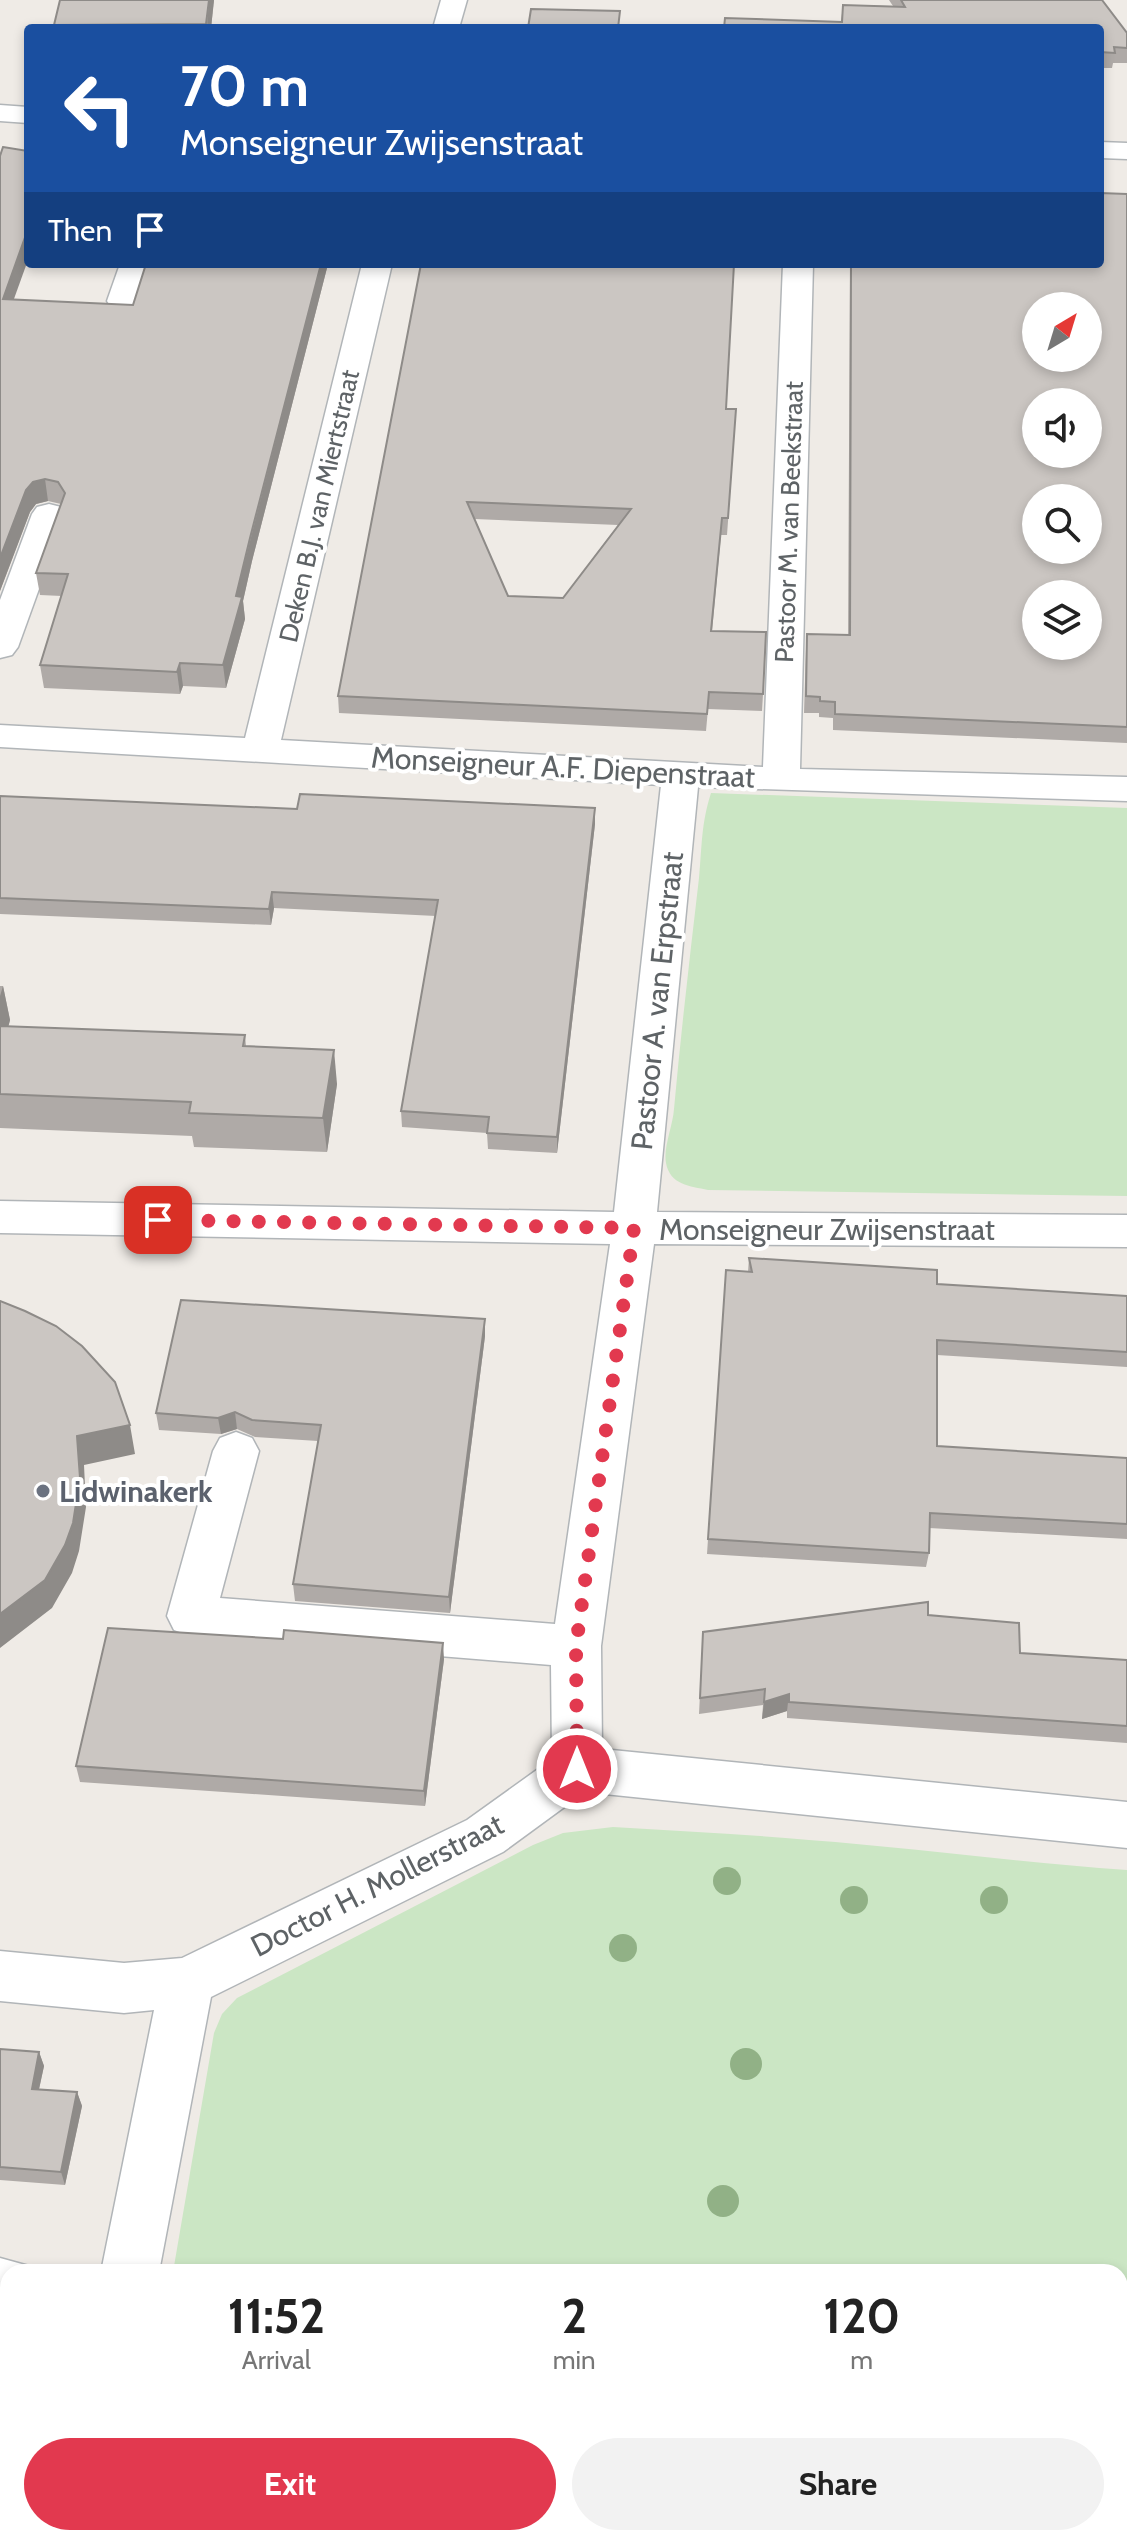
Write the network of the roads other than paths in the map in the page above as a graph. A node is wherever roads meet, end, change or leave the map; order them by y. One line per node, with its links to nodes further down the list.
1 (454, 0): 2 (street)
2 (447, 24)
3 (0, 113): 4 (street)
4 (24, 115)
5 (1104, 150): 6 (street)
6 (1127, 151)
7 (134, 268): 10 (street)
8 (376, 268): 14 (street, Deken B.J. van Miertstraat)
9 (798, 268): 16 (street, Pastoor M. van Beekstraat)
10 (122, 301)
11 (49, 514): 12 (street)
12 (0, 647)
13 (0, 736): 14 (street, Monseigneur A.F. Diepenstraat)
14 (261, 749): 15 (street, Monseigneur A.F. Diepenstraat)
15 (681, 774): 16 (street, Monseigneur A.F. Diepenstraat); 19 (street, Pastoor A. van Erpstraat)
16 (781, 780): 17 (street, Monseigneur A.F. Diepenstraat)
17 (1127, 789)
18 (0, 1217): 19 (street, Monseigneur Zwijsenstraat)
19 (634, 1228): 20 (street, Monseigneur Zwijsenstraat); 22 (street, Pastoor A. van Erpstraat)
20 (1127, 1231)
21 (236, 1451): 22 (street)
22 (576, 1646): 23 (street, Pastoor A. van Erpstraat)
23 (577, 1769): 24 (street); 26 (street, Doctor H. Mollerstraat)
24 (1127, 1825)
25 (0, 1976): 26 (street, Doctor H. Mollerstraat)
26 (187, 1982): 27 (street)
27 (132, 2264)

